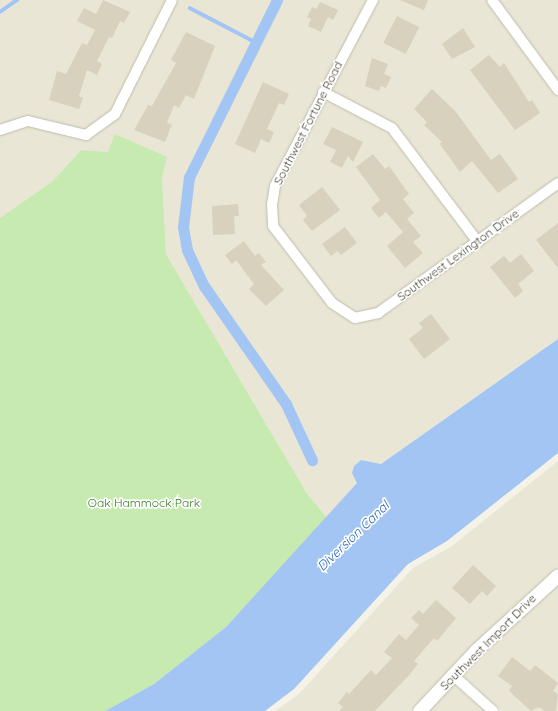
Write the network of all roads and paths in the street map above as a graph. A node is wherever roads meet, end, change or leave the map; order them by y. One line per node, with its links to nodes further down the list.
1 (172, 0): 6 (street)
2 (373, 0): 5 (street, Southwest Fortune Road)
3 (492, 0): 4 (street)
4 (558, 90)
5 (323, 92): 8 (street); 9 (street, Southwest Fortune Road)
6 (0, 130)
7 (558, 183): 8 (street, Southwest Lexington Drive)
8 (478, 242): 9 (street, Southwest Lexington Drive)
9 (354, 318)
10 (558, 575): 11 (street, Southwest Import Drive)
11 (454, 675): 12 (street, Southwest Import Drive); 13 (street)
12 (419, 711)
13 (493, 711)

